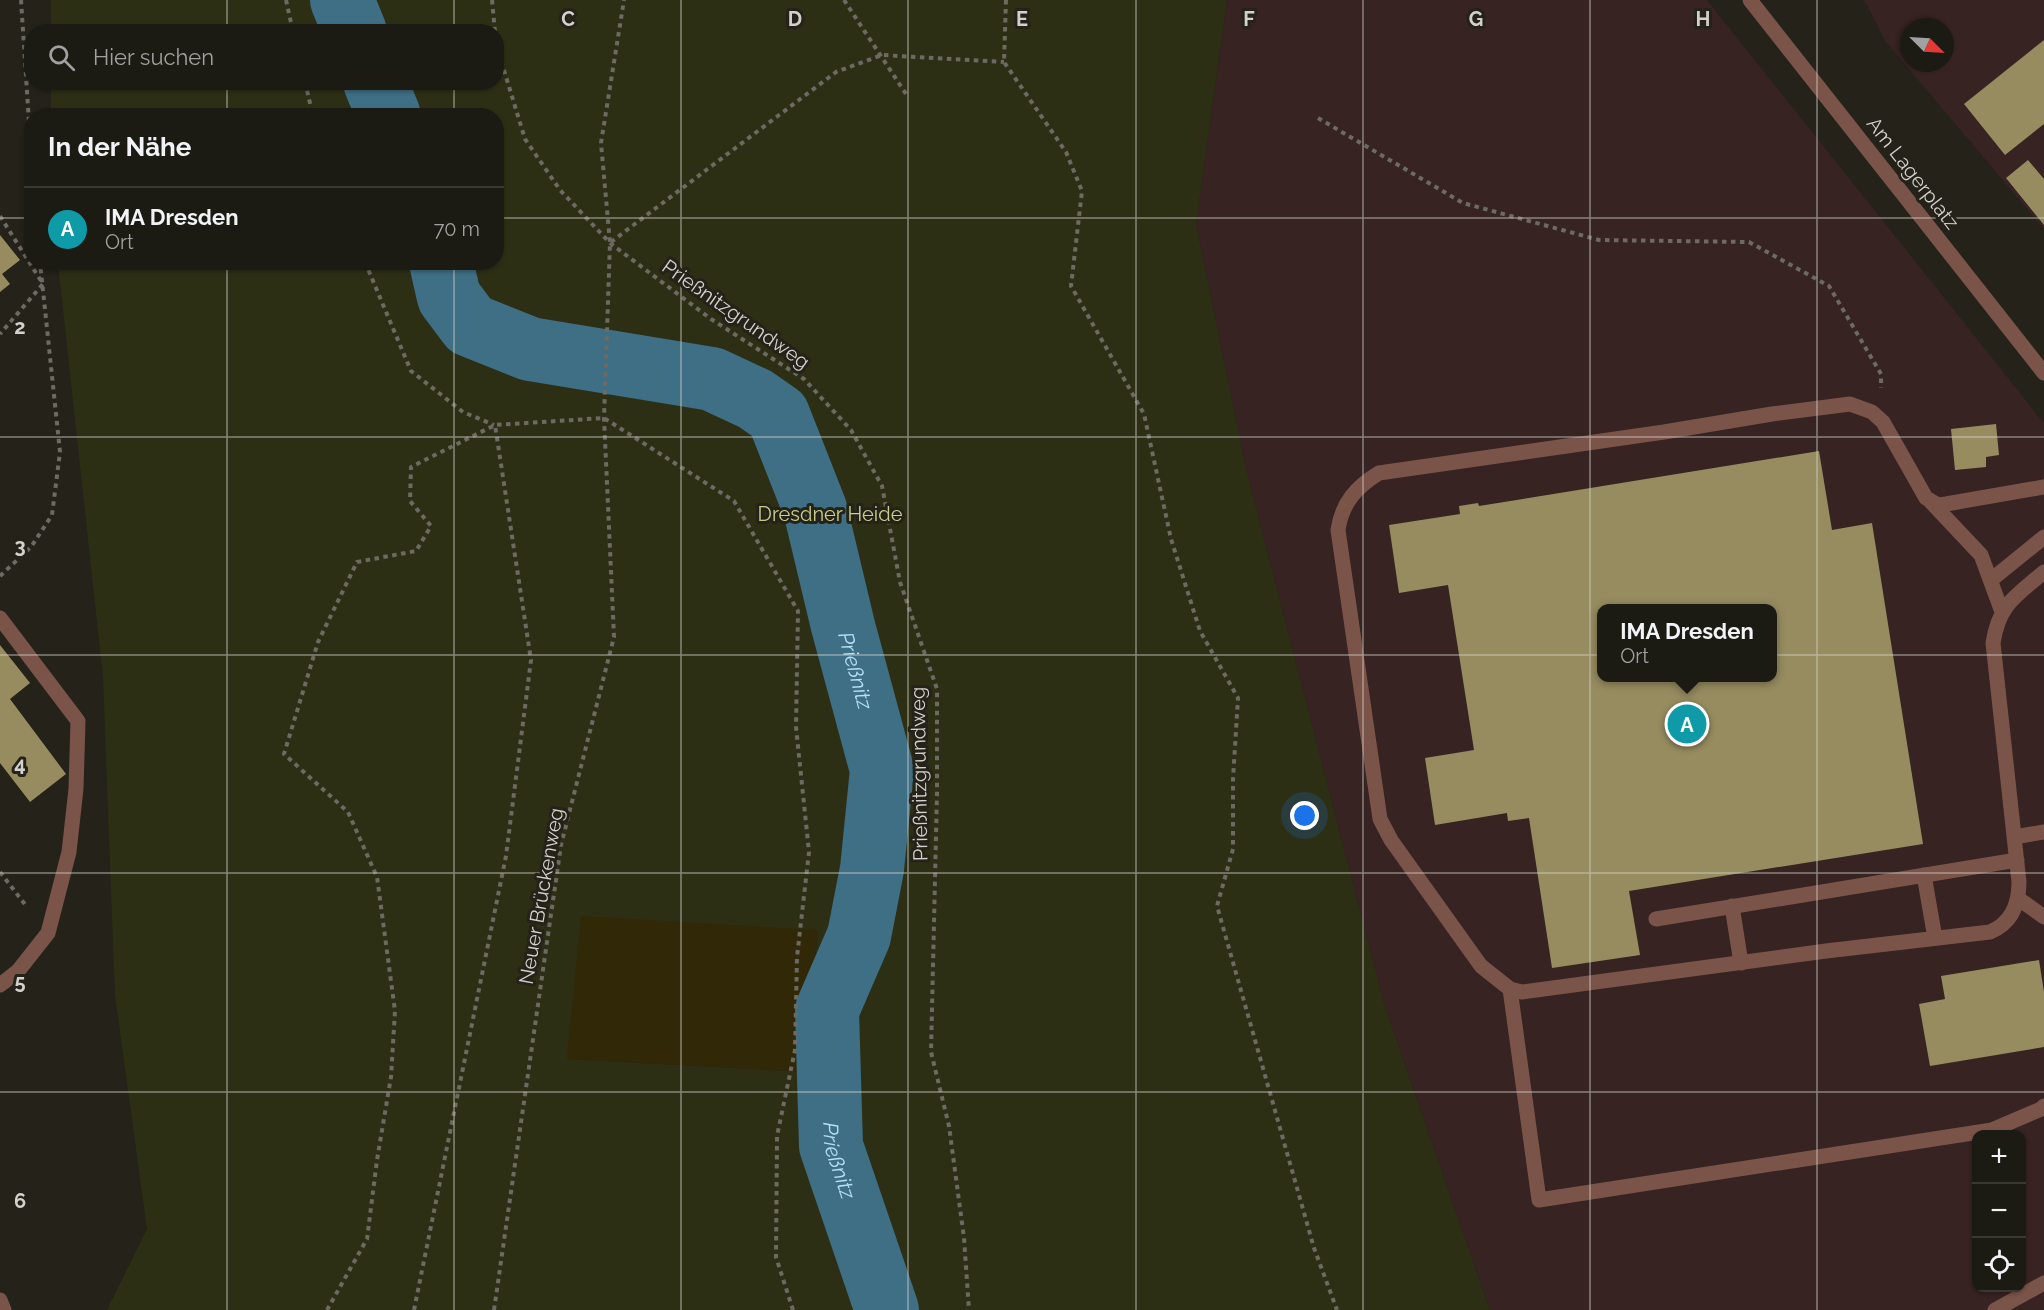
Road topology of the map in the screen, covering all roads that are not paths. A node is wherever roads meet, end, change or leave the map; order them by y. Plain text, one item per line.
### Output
1 (1750, 0) edge
2 (2044, 373) edge
3 (2044, 487) edge
4 (1931, 502) junction
5 (2044, 537) edge
6 (2044, 572) edge
7 (1991, 580) junction
8 (2002, 612) junction
9 (0, 618) edge
10 (2044, 832) edge
11 (2014, 837) junction
12 (2017, 860) junction
13 (1924, 875) junction
14 (2019, 898) junction
15 (1732, 906) junction
16 (2044, 917) edge
17 (1656, 919) dead end
18 (1935, 938) junction
19 (1741, 963) junction
20 (0, 985) edge
21 (1510, 989) junction
22 (2044, 1106) edge
23 (2044, 1283) edge
24 (0, 1300) edge
25 (4, 1310) edge
26 (1995, 1310) edge

1 - 2 street, Am Lagerplatz
3 - 4 street
4 - 7 street
4 - 21 street
5 - 7 street
6 - 8 street
7 - 8 street
8 - 11 street
9 - 20 street
10 - 11 street
11 - 12 street
12 - 13 street
12 - 14 street
13 - 15 street
13 - 18 street
14 - 16 street
14 - 18 street
15 - 17 street
15 - 19 street
18 - 19 street
19 - 21 street
21 - 22 street
23 - 26 street
24 - 25 street

